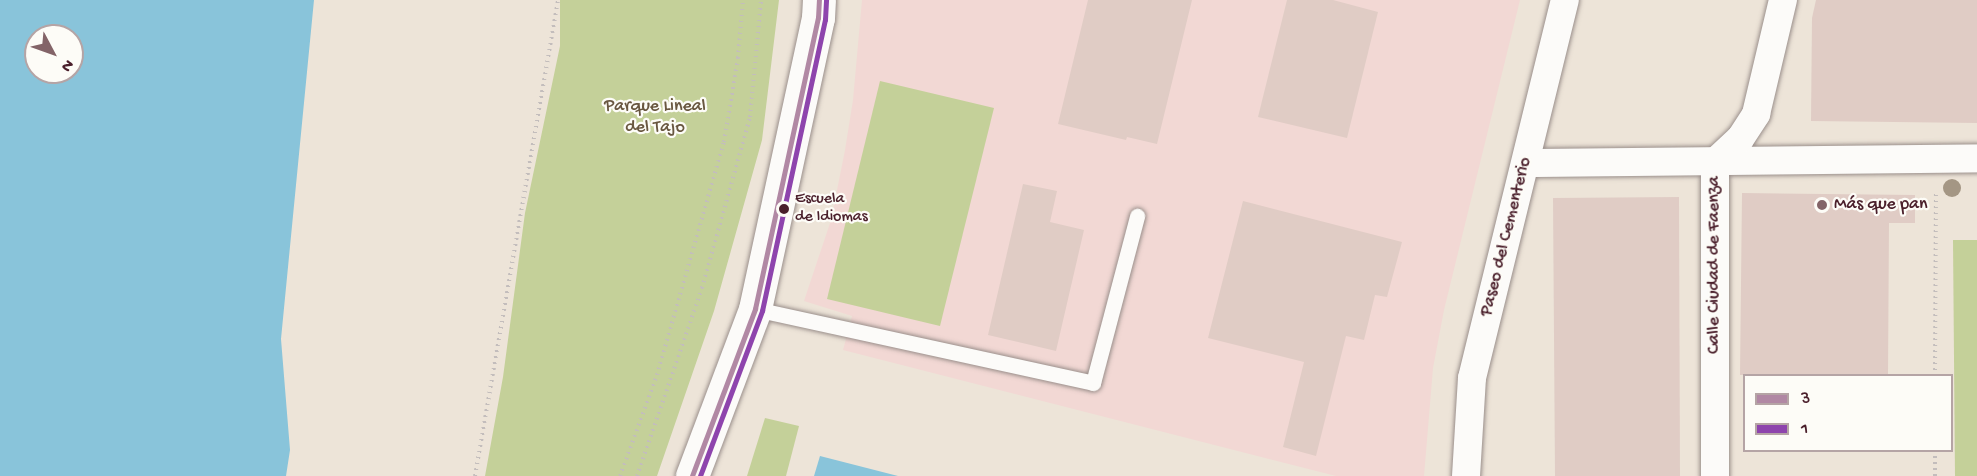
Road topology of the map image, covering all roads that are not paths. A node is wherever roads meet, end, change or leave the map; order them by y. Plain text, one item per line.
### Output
1 (819, 0) edge
2 (1565, 0) edge
3 (1783, 0) edge
4 (1977, 158) edge
5 (1715, 162) junction
6 (1526, 163) junction
7 (1137, 216) dead end
8 (755, 309) junction
9 (692, 476) edge
10 (1466, 476) edge
11 (1715, 476) edge

1 - 8 street
2 - 6 street, Paseo del Cementerio
3 - 5 street, Calle Ciudad de Faenza
4 - 5 street
5 - 6 street
5 - 11 street, Calle Ciudad de Faenza
6 - 10 street, Paseo del Cementerio
7 - 8 lane
8 - 9 street

